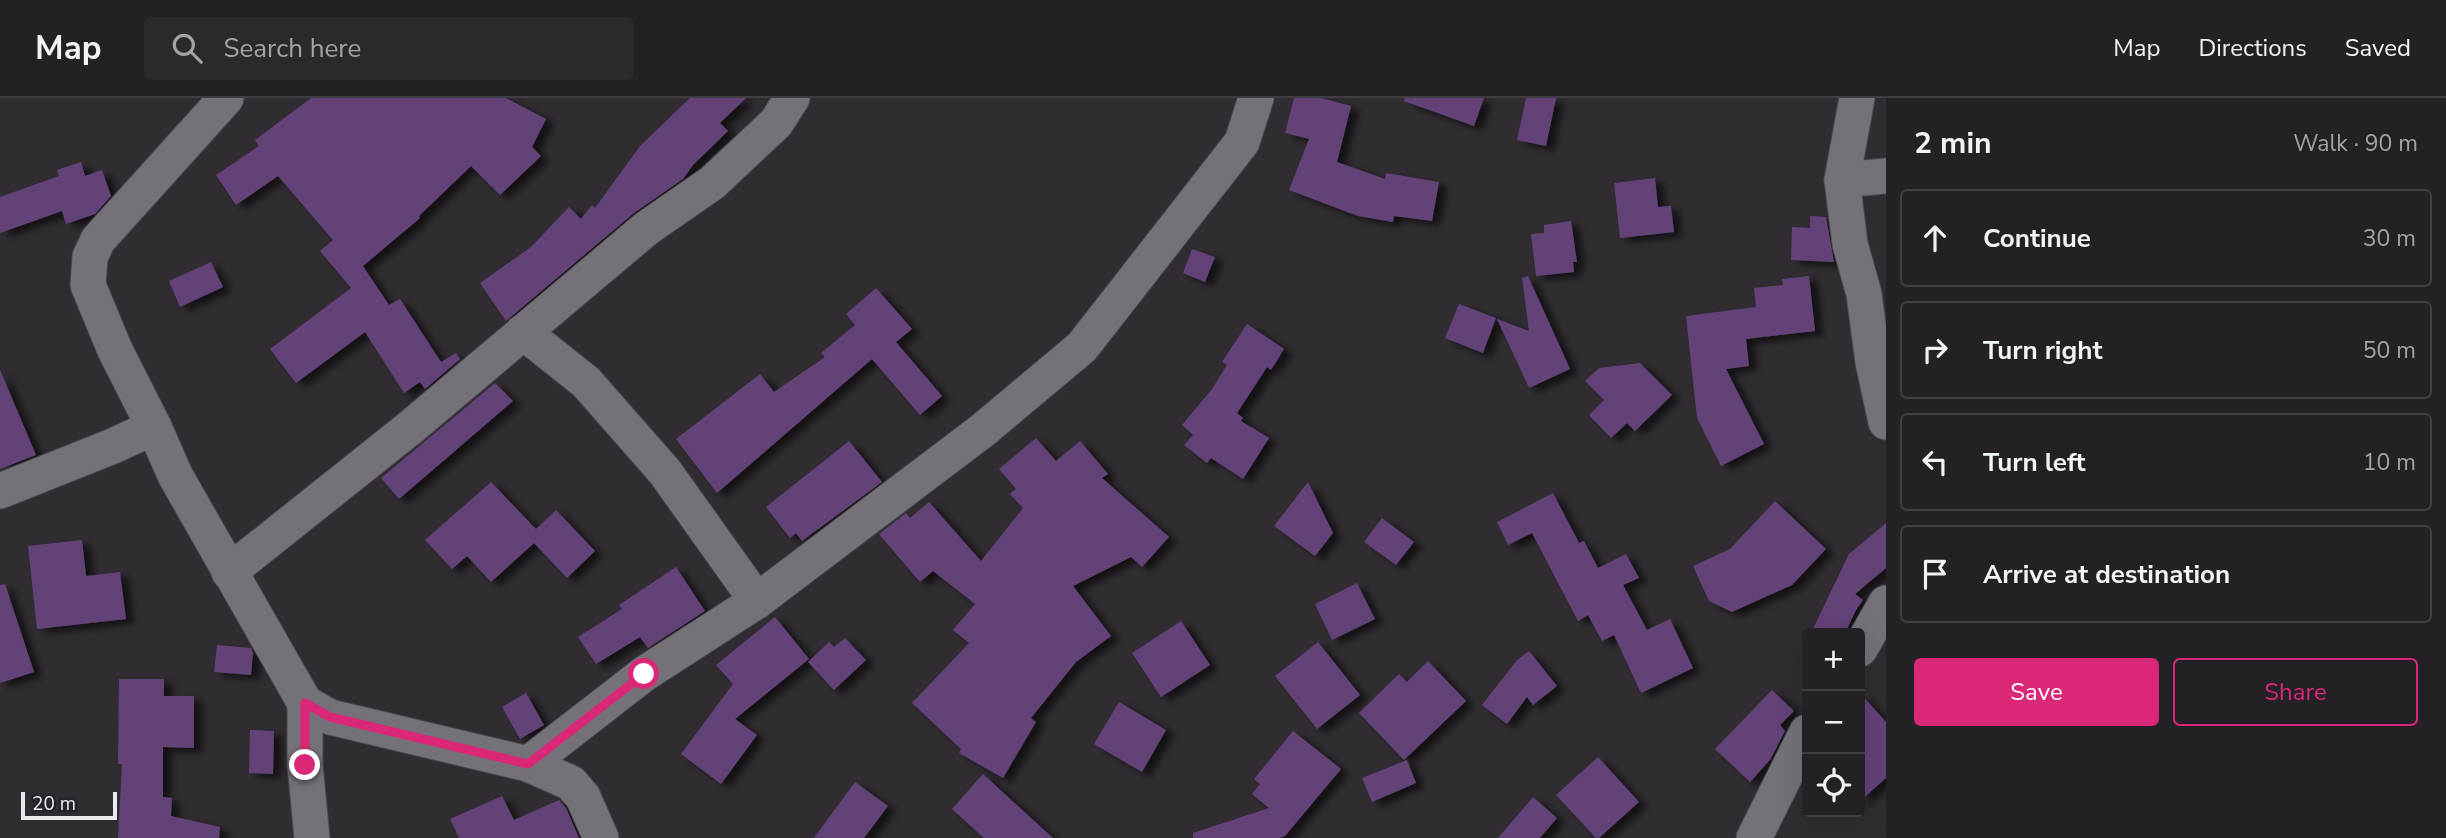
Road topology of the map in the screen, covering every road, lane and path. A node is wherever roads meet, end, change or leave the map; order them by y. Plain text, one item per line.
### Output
1 (226, 98) edge
2 (792, 98) edge
3 (1256, 98) edge
4 (1857, 98) edge
5 (1886, 176) edge
6 (1842, 180) junction
7 (523, 332) junction
8 (1886, 422) edge
9 (154, 427) junction
10 (0, 491) edge
11 (229, 572) junction
12 (757, 601) junction
13 (1886, 603) edge
14 (1865, 640) edge
15 (305, 703) junction
16 (1802, 742) edge
17 (528, 764) junction
18 (313, 838) edge
19 (601, 838) edge
20 (1754, 838) edge

1 - 9 street
2 - 7 street
3 - 12 street
4 - 6 street
5 - 6 street
6 - 8 street
7 - 11 street
7 - 12 street
9 - 10 street
9 - 11 street
11 - 15 street
12 - 17 street
13 - 14 street
15 - 17 street
15 - 18 street
16 - 20 street
17 - 19 street

